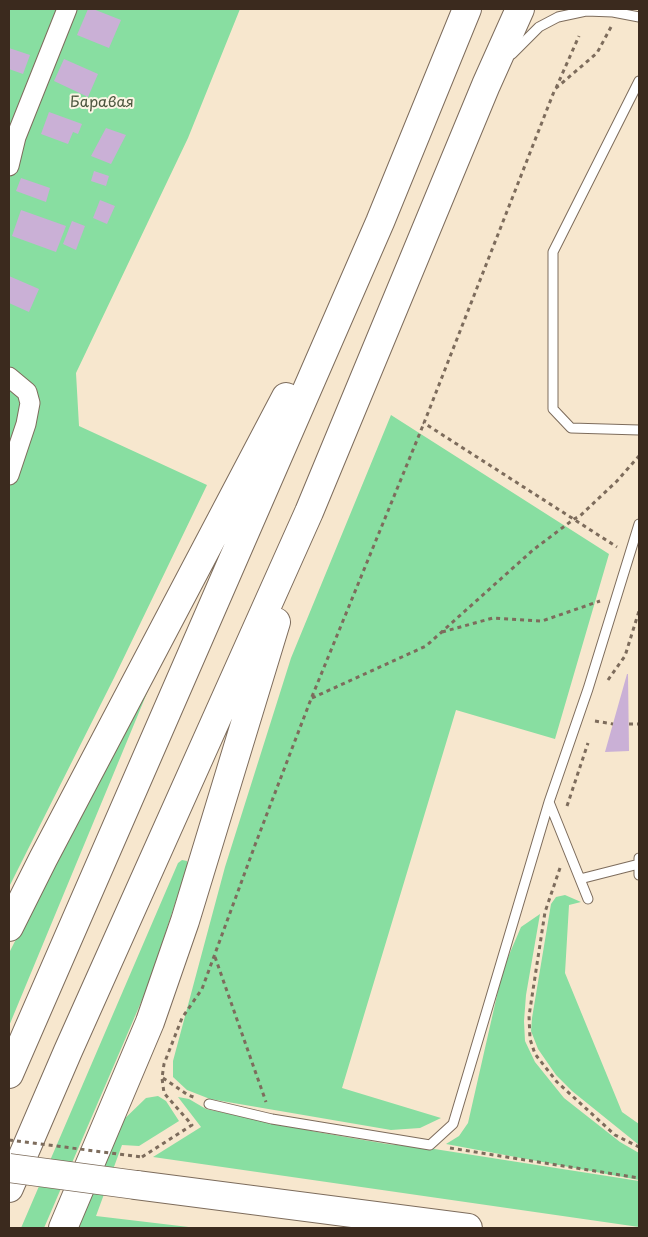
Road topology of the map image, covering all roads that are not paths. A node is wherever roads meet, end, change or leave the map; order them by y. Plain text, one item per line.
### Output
1 (67, 9) edge
2 (467, 9) edge
3 (520, 9) edge
4 (639, 17) edge
5 (638, 84) edge
6 (486, 85) junction
7 (12, 137) edge
8 (9, 166) edge
9 (380, 222) junction
10 (9, 377) edge
11 (639, 430) edge
12 (9, 475) edge
13 (309, 512) junction
14 (639, 524) edge
15 (549, 802) junction
16 (639, 858) edge
17 (639, 864) edge
18 (639, 875) edge
19 (580, 879) junction
20 (588, 899) dead end
21 (9, 928) edge
22 (9, 1074) edge
23 (209, 1104) dead end
24 (9, 1168) edge
25 (9, 1188) edge
26 (63, 1228) edge
27 (468, 1228) edge

1 - 7 street
2 - 9 main road
3 - 6 main road
4 - 6 lane
5 - 11 lane
6 - 13 main road
7 - 8 street
9 - 21 main road
9 - 22 main road
10 - 12 street
13 - 25 main road
13 - 26 main road
14 - 15 lane
15 - 19 lane
15 - 23 lane
16 - 17 lane
17 - 18 lane
17 - 19 lane
19 - 20 lane
24 - 27 main road, bridge

